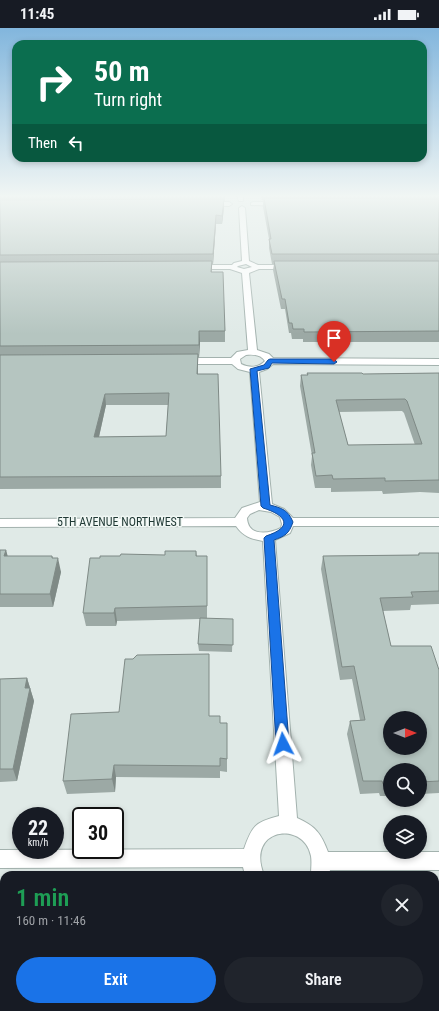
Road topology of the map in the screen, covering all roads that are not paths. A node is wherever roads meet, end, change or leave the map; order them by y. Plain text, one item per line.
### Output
1 (245, 242) edge
2 (246, 262) junction
3 (190, 267) edge
4 (233, 267) junction
5 (256, 267) junction
6 (296, 267) edge
7 (245, 272) junction
8 (253, 352) junction
9 (176, 361) edge
10 (235, 361) junction
11 (270, 361) junction
12 (439, 362) edge
13 (254, 369) junction
14 (266, 506) junction
15 (240, 522) junction
16 (288, 522) junction
17 (439, 522) edge
18 (0, 523) edge
19 (269, 538) junction
20 (288, 824) junction
21 (0, 859) edge
22 (439, 861) edge
23 (253, 867) edge
24 (320, 868) edge

1 - 2 street
2 - 4 street
2 - 5 street
3 - 4 street
4 - 7 street
5 - 6 street
5 - 7 street
7 - 8 street
8 - 10 street
8 - 11 street
9 - 10 street
10 - 13 street
11 - 12 street
11 - 13 street
13 - 14 street
14 - 15 street
14 - 16 street
15 - 18 street, 5TH AVENUE NORTHWEST
15 - 19 street
16 - 17 street
16 - 19 street
19 - 20 street
20 - 23 street
20 - 24 street
21 - 23 street
22 - 24 street

